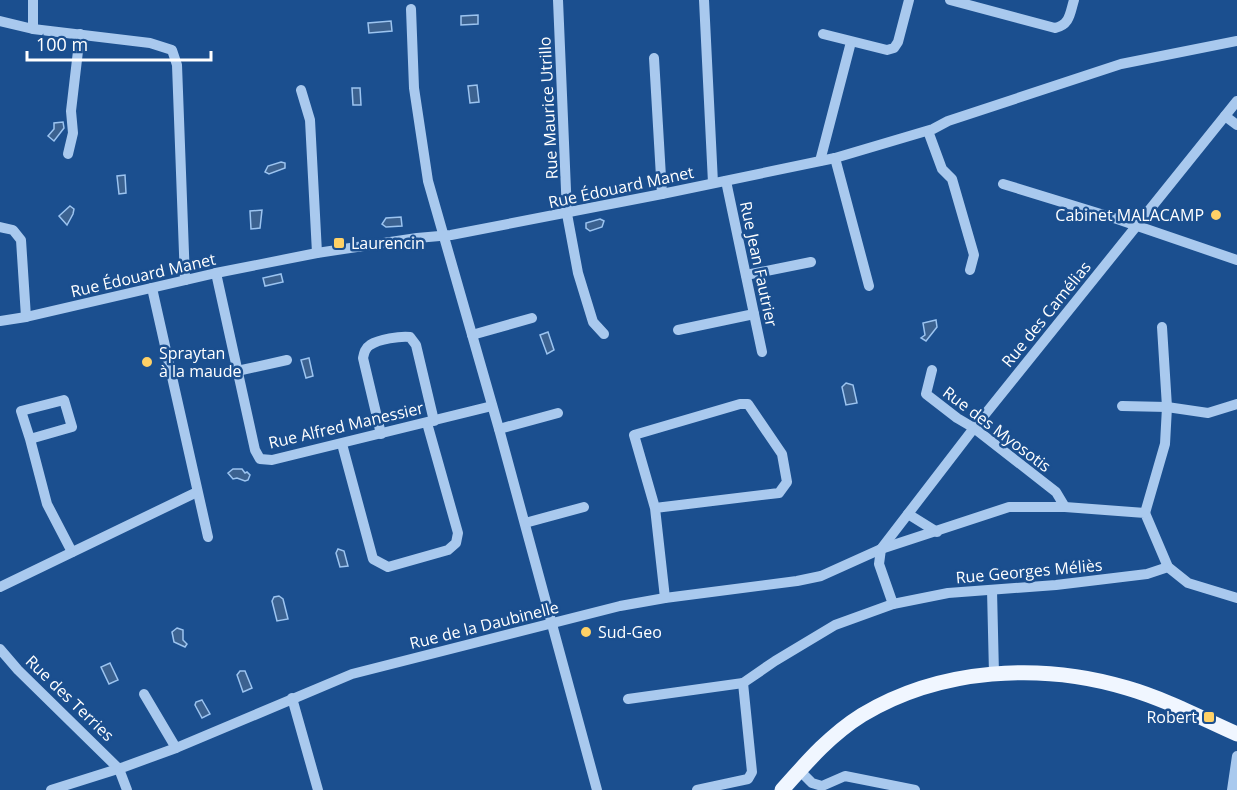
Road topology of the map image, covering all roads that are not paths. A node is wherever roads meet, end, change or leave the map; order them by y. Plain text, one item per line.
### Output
1 (33, 0) edge
2 (558, 0) edge
3 (704, 0) edge
4 (909, 0) edge
5 (950, 0) edge
6 (1074, 0) edge
7 (411, 9) dead end
8 (0, 21) edge
9 (33, 29) junction
10 (80, 34) junction
11 (823, 34) dead end
12 (1237, 41) edge
13 (851, 42) junction
14 (654, 58) dead end
15 (300, 90) dead end
16 (1237, 101) edge
17 (1225, 116) junction
18 (1237, 125) edge
19 (928, 131) junction
20 (68, 154) dead end
21 (835, 158) junction
22 (820, 161) junction
23 (726, 181) junction
24 (713, 183) junction
25 (1003, 184) dead end
26 (662, 194) junction
27 (567, 214) junction
28 (1136, 226) junction
29 (0, 227) edge
30 (444, 236) junction
31 (317, 253) junction
32 (1237, 260) edge
33 (811, 262) dead end
34 (970, 270) dead end
35 (216, 273) junction
36 (746, 274) junction
37 (185, 280) junction
38 (869, 286) dead end
39 (152, 288) junction
40 (754, 315) junction
41 (26, 317) junction
42 (532, 318) dead end
43 (0, 321) edge
44 (1162, 327) dead end
45 (678, 330) dead end
46 (604, 334) dead end
47 (472, 335) junction
48 (762, 352) dead end
49 (286, 360) dead end
50 (932, 370) dead end
51 (237, 371) junction
52 (1237, 404) edge
53 (492, 406) junction
54 (1122, 406) dead end
55 (1167, 407) junction
56 (558, 412) dead end
57 (431, 422) junction
58 (974, 428) junction
59 (499, 429) junction
60 (381, 434) junction
61 (30, 439) junction
62 (342, 444) junction
63 (197, 492) junction
64 (584, 507) dead end
65 (1065, 507) junction
66 (655, 508) junction
67 (1145, 513) junction
68 (908, 514) junction
69 (525, 523) junction
70 (937, 532) junction
71 (208, 537) dead end
72 (881, 549) junction
73 (72, 552) junction
74 (1168, 567) junction
75 (0, 587) edge
76 (992, 590) junction
77 (1236, 595) edge
78 (664, 598) junction
79 (893, 604) junction
80 (552, 623) junction
81 (0, 649) edge
82 (994, 674) junction
83 (743, 683) junction
84 (144, 694) dead end
85 (292, 698) junction
86 (628, 699) dead end
87 (1237, 734) edge
88 (176, 748) junction
89 (1237, 756) edge
90 (119, 769) junction
91 (799, 770) junction
92 (890, 788) edge
93 (51, 790) edge
94 (127, 790) edge
95 (318, 790) edge
96 (597, 790) edge
97 (697, 790) edge
98 (782, 790) edge
99 (915, 790) edge
100 (1232, 790) edge

1 - 9 street
2 - 27 street, Rue Maurice Utrillo
3 - 24 street
4 - 13 street
5 - 6 street
7 - 30 street
8 - 9 street
9 - 10 street
10 - 20 street
10 - 37 street
11 - 13 street
12 - 19 street, Rue Édouard Manet
13 - 22 street
14 - 26 street
15 - 31 street
16 - 17 street, Rue des Camélias
17 - 18 street
17 - 28 street, Rue des Camélias
19 - 21 street, Rue Édouard Manet
19 - 34 street
21 - 22 street, Rue Édouard Manet
21 - 38 street
22 - 23 street, Rue Édouard Manet
23 - 24 street, Rue Édouard Manet
23 - 36 street, Rue Jean Fautrier
24 - 26 street, Rue Édouard Manet
25 - 28 street
26 - 27 street, Rue Édouard Manet
27 - 30 street, Rue Édouard Manet
27 - 46 street, Rue Maurice Utrillo
28 - 32 street
28 - 58 street, Rue des Camélias
29 - 41 street
30 - 31 street, Rue Édouard Manet
30 - 47 street
31 - 35 street, Rue Édouard Manet
33 - 36 street
35 - 37 street, Rue Édouard Manet
35 - 51 street, Rue Alfred Manessier
36 - 40 street, Rue Jean Fautrier
37 - 39 street, Rue Édouard Manet
39 - 41 street, Rue Édouard Manet
39 - 63 street
40 - 45 street
40 - 48 street, Rue Jean Fautrier
41 - 43 street, Rue Édouard Manet
42 - 47 street
44 - 55 street
47 - 53 street
49 - 51 street
50 - 58 street, Rue des Myosotis
51 - 62 street, Rue Alfred Manessier
52 - 55 street
53 - 57 street, Rue Alfred Manessier
53 - 59 street
54 - 55 street
55 - 67 street
56 - 59 street
57 - 60 street, Rue Alfred Manessier
57 - 60 street
57 - 62 street
58 - 65 street, Rue des Myosotis
58 - 68 street, Rue des Camélias
59 - 69 street
60 - 62 street, Rue Alfred Manessier
61 - 61 street
61 - 73 street
63 - 71 street
63 - 73 street
64 - 69 street
65 - 67 street, Rue de la Daubinelle
65 - 70 street, Rue de la Daubinelle
66 - 66 street
66 - 78 street
67 - 74 street
68 - 70 street
68 - 72 street, Rue des Camélias
69 - 80 street
70 - 72 street, Rue de la Daubinelle
72 - 78 street, Rue de la Daubinelle
72 - 79 street
73 - 75 street
74 - 76 street, Rue Georges Méliès
74 - 77 street
76 - 79 street, Rue Georges Méliès
76 - 82 street
78 - 80 street, Rue de la Daubinelle
79 - 83 street, Rue Georges Méliès
80 - 85 street, Rue de la Daubinelle
80 - 96 street
81 - 90 street, Rue des Terries
82 - 87 main road
82 - 91 main road
83 - 86 street, Rue Georges Méliès
83 - 97 street
84 - 88 street
85 - 88 street, Rue de la Daubinelle
85 - 95 street
88 - 90 street, Rue de la Daubinelle
89 - 100 street
90 - 93 street, Rue de la Daubinelle
90 - 94 street
91 - 92 street
91 - 98 main road
92 - 99 street

